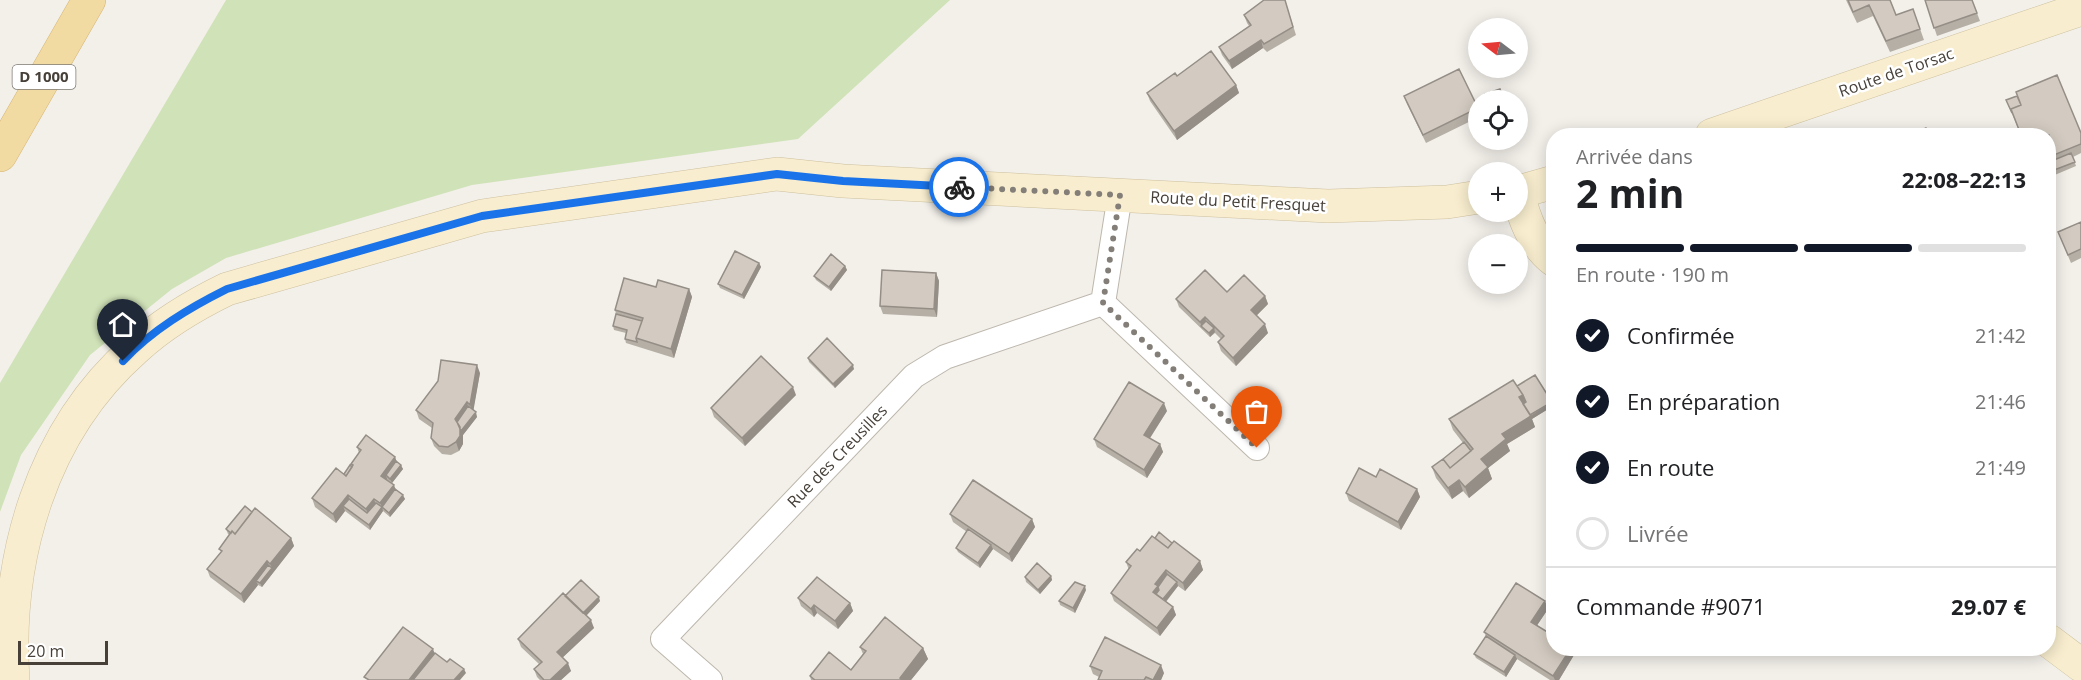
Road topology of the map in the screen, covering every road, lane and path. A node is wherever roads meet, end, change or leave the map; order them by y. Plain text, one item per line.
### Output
1 (89, 0) edge
2 (2081, 9) edge
3 (1732, 128) edge
4 (0, 155) edge
5 (1546, 184) edge
6 (1528, 189) edge
7 (1120, 195) junction
8 (1468, 199) edge
9 (1527, 222) edge
10 (1546, 254) edge
11 (1103, 303) junction
12 (1257, 448) dead end
13 (2056, 646) edge
14 (2081, 665) edge
15 (13, 680) edge
16 (710, 680) edge

1 - 4 main road, D 1000
2 - 3 street, Route de Torsac
5 - 6 street
7 - 8 street, Route du Petit Fresquet
7 - 11 street
7 - 15 street, Route du Petit Fresquet
9 - 10 street
11 - 12 street
11 - 16 street, Rue des Creusilles
13 - 14 street

